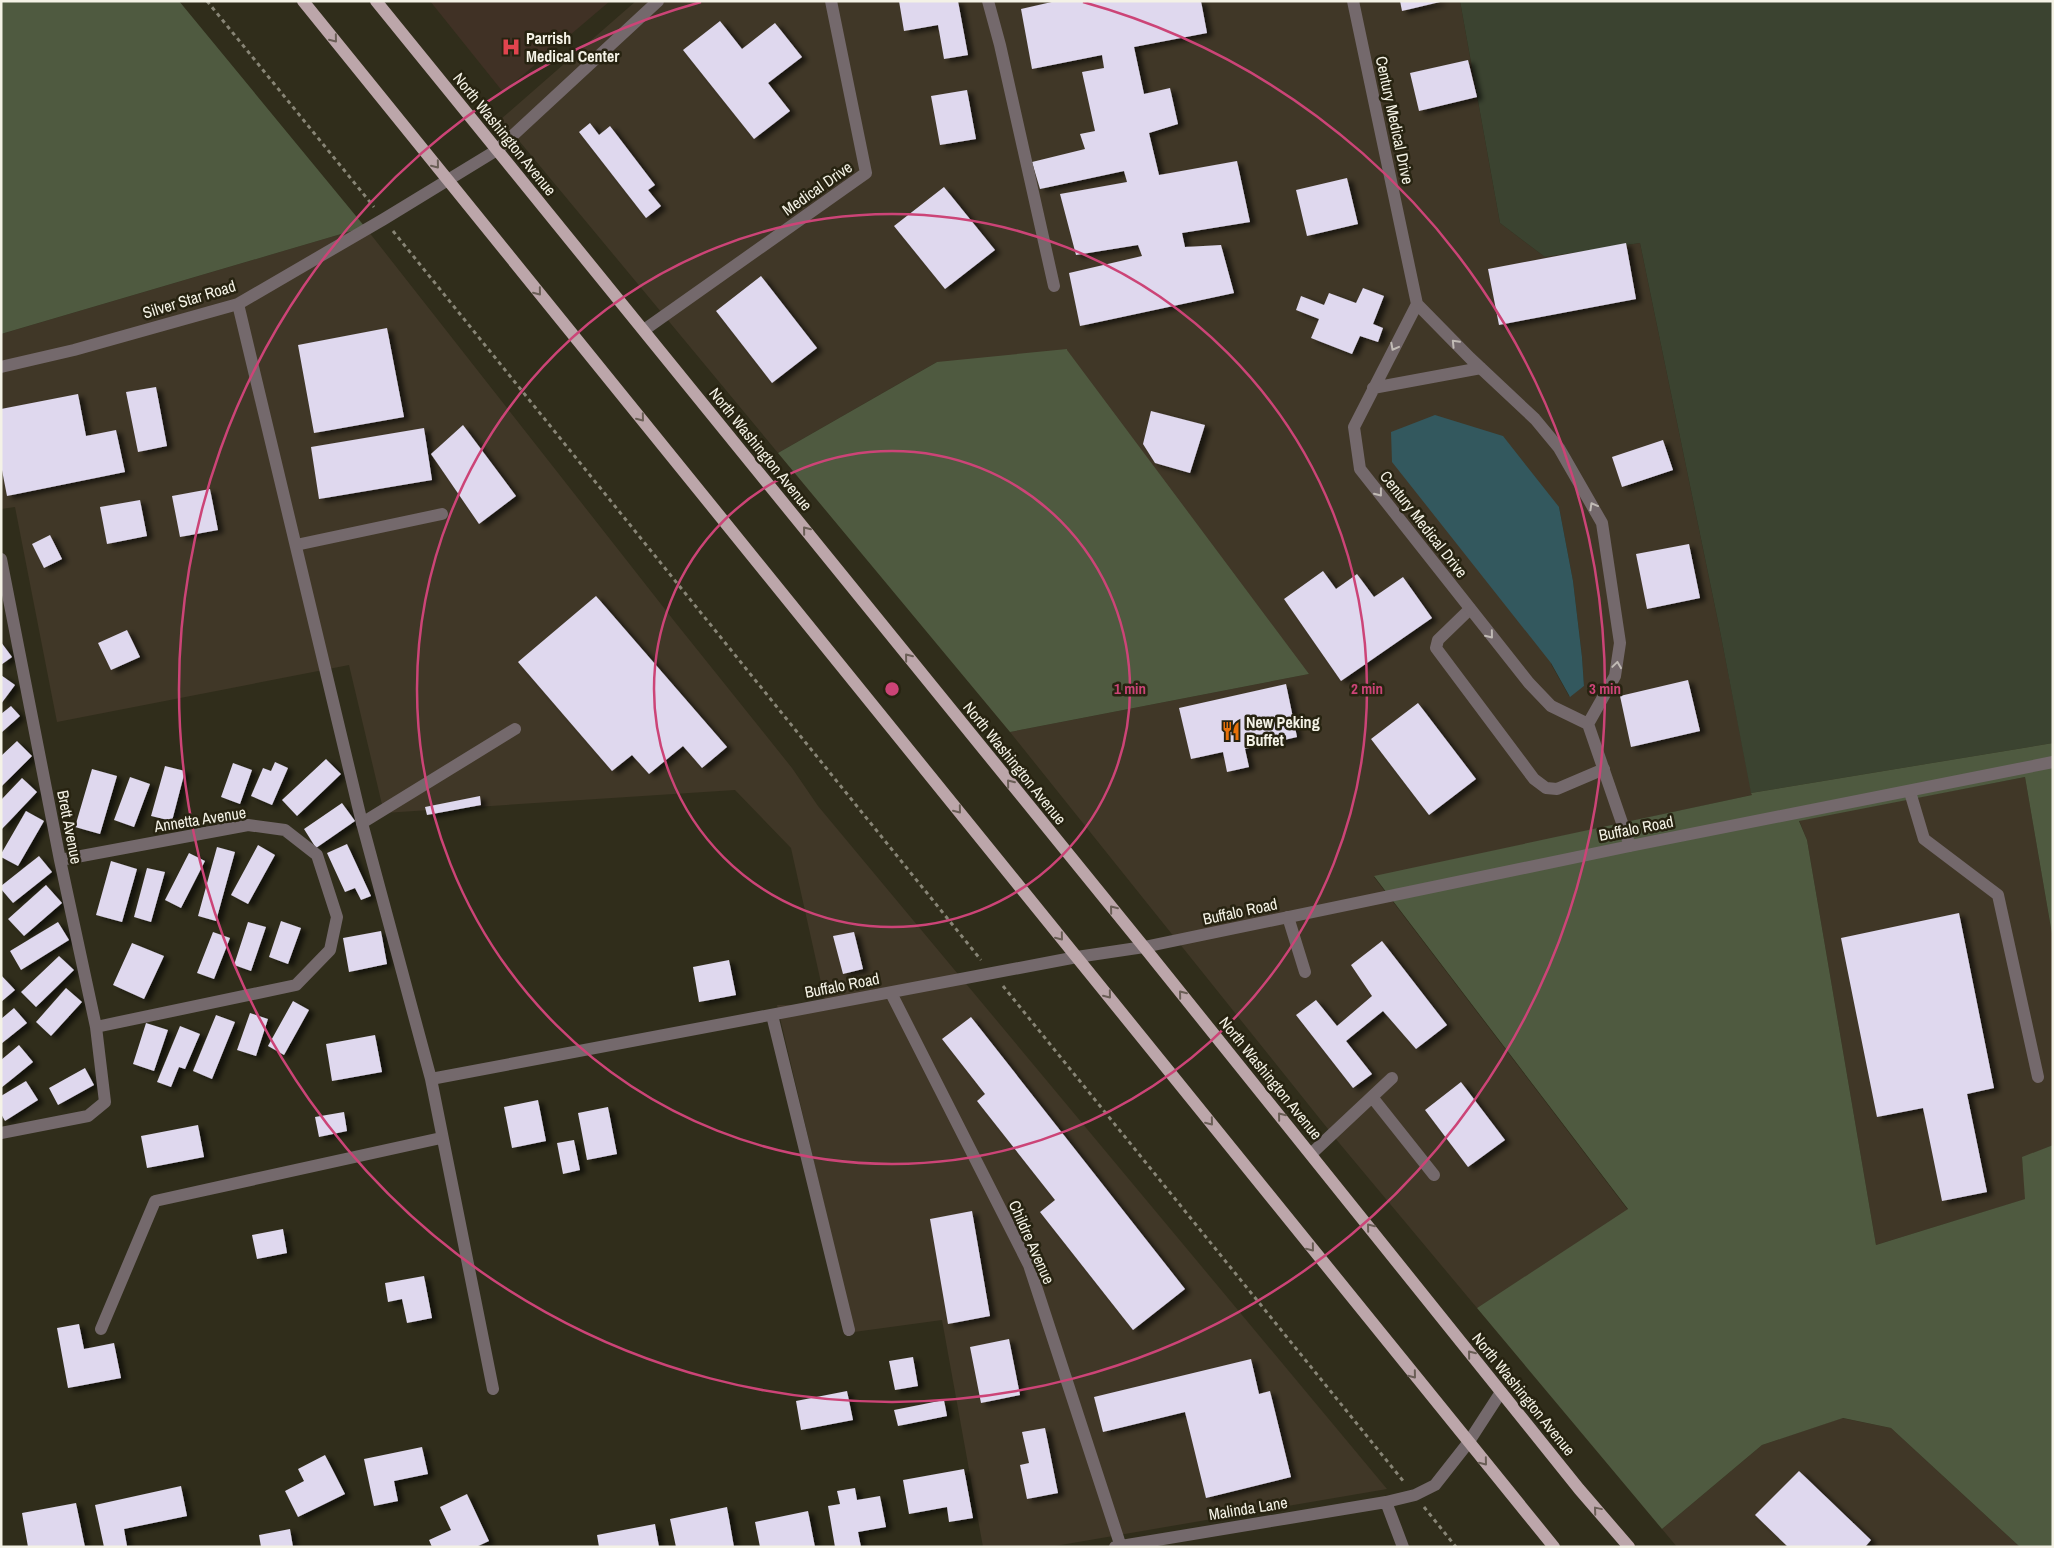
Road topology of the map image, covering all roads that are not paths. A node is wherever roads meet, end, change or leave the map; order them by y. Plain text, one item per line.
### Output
1 (303, 1) edge
2 (376, 1) edge
3 (658, 1) edge
4 (830, 1) edge
5 (988, 1) edge
6 (1353, 1) edge
7 (497, 150) junction
8 (448, 180) junction
9 (1054, 286) dead end
10 (238, 304) junction
11 (1417, 304) junction
12 (644, 330) junction
13 (1, 367) edge
14 (1481, 368) junction
15 (1373, 388) junction
16 (442, 514) dead end
17 (296, 546) junction
18 (1, 558) edge
19 (1470, 609) junction
20 (1588, 724) junction
21 (515, 729) dead end
22 (2053, 762) edge
23 (1604, 769) junction
24 (1910, 792) junction
25 (362, 823) junction
26 (1630, 846) junction
27 (60, 860) junction
28 (1288, 917) junction
29 (1144, 947) junction
30 (1077, 957) junction
31 (1305, 972) dead end
32 (892, 993) junction
33 (772, 1015) junction
34 (96, 1027) junction
35 (2038, 1077) dead end
36 (1392, 1078) dead end
37 (431, 1079) junction
38 (1372, 1097) junction
39 (1, 1133) edge
40 (441, 1138) junction
41 (1311, 1154) junction
42 (1434, 1175) dead end
43 (101, 1328) dead end
44 (849, 1330) dead end
45 (493, 1389) dead end
46 (1501, 1392) junction
47 (1468, 1443) junction
48 (1386, 1502) junction
49 (1119, 1546) edge
50 (1403, 1547) edge
51 (1554, 1547) edge
52 (1629, 1547) edge

1 -> 8 main road
2 - 7 main road, North Washington Avenue
3 - 7 street, Silver Star Road
4 - 12 street, Medical Drive
5 - 9 street
6 - 11 street, Century Medical Drive
7 - 8 street, Silver Star Road
7 - 12 main road, North Washington Avenue
8 - 10 street, Silver Star Road
8 -> 30 main road
10 - 13 street, Silver Star Road
10 - 17 street
14 -> 11 street
11 -> 15 street, Century Medical Drive
29 -> 12 main road, North Washington Avenue
14 - 15 street
20 -> 14 street
15 -> 19 street, Century Medical Drive
16 - 17 street
17 - 25 street
18 - 27 street, Brett Avenue
19 -> 20 street, Century Medical Drive
19 - 23 street
20 - 23 street
21 - 25 street
22 - 24 street, Buffalo Road
23 - 26 street
24 - 26 street, Buffalo Road
24 - 35 street
25 - 37 street
26 - 28 street, Buffalo Road
27 - 34 street, Brett Avenue
27 - 34 street, Annetta Avenue
28 - 29 street, Buffalo Road
28 - 31 street
29 - 30 street, Buffalo Road
41 -> 29 main road, North Washington Avenue
30 - 32 street, Buffalo Road
30 -> 47 main road
32 - 33 street, Buffalo Road
32 - 49 street, Childre Avenue
33 - 37 street, Buffalo Road
33 - 44 street
34 - 39 street, Brett Avenue
36 - 38 street
37 - 40 street
38 - 41 street
38 - 42 street
40 - 43 street
40 - 45 street
46 -> 41 main road, North Washington Avenue
46 - 47 street, Malinda Lane
52 -> 46 main road, North Washington Avenue
47 - 48 street, Malinda Lane
47 -> 51 main road
48 - 49 street, Malinda Lane
48 - 50 street

